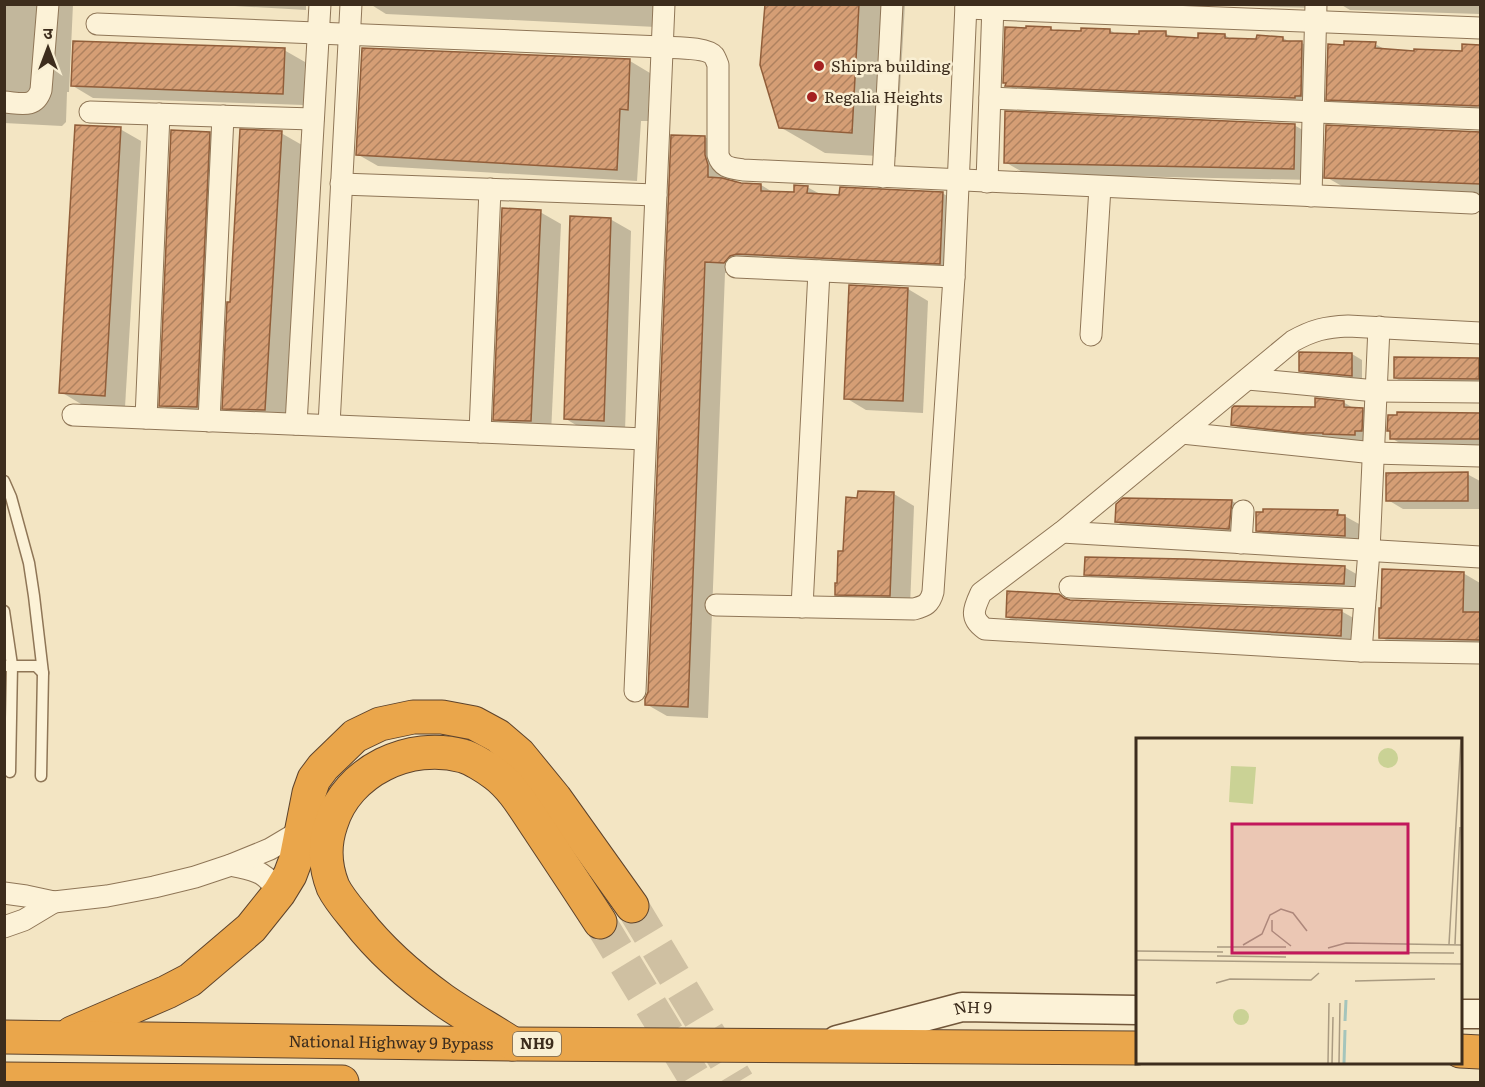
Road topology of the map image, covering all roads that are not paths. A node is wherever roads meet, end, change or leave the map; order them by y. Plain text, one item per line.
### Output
1 (48, 4) edge
2 (320, 4) edge
3 (351, 4) edge
4 (664, 4) edge
5 (892, 4) edge
6 (966, 6) edge
7 (993, 7) edge
8 (1316, 13) edge
9 (97, 24) dead end
10 (1480, 28) edge
11 (318, 33) junction
12 (349, 34) junction
13 (662, 47) junction
14 (990, 98) junction
15 (4, 102) edge
16 (90, 112) dead end
17 (1313, 112) junction
18 (159, 114) junction
19 (223, 116) junction
20 (313, 119) junction
21 (1480, 119) edge
22 (883, 177) junction
23 (958, 181) junction
24 (987, 182) junction
25 (341, 184) junction
26 (1100, 187) junction
27 (490, 189) junction
28 (656, 195) junction
29 (1311, 196) junction
30 (1472, 203) dead end
31 (736, 267) dead end
32 (819, 271) junction
33 (954, 277) junction
34 (1379, 327) junction
35 (1480, 333) edge
36 (1091, 335) dead end
37 (1248, 379) junction
38 (1376, 391) junction
39 (1480, 392) edge
40 (73, 415) dead end
41 (146, 418) junction
42 (209, 421) junction
43 (297, 424) junction
44 (329, 426) junction
45 (480, 432) junction
46 (1182, 433) junction
47 (645, 439) junction
48 (1374, 453) junction
49 (1480, 456) edge
50 (4, 481) edge
51 (1243, 512) dead end
52 (1062, 532) junction
53 (1240, 543) junction
54 (1370, 551) junction
55 (1480, 557) edge
56 (1070, 587) dead end
57 (1365, 598) junction
58 (716, 605) dead end
59 (802, 608) junction
60 (4, 611) edge
61 (1361, 651) junction
62 (1480, 653) edge
63 (8, 665) edge
64 (43, 673) junction
65 (635, 691) dead end
66 (10, 772) dead end
67 (41, 776) dead end
68 (302, 830) junction
69 (231, 865) junction
70 (4, 893) edge
71 (279, 893) junction
72 (54, 902) junction
73 (632, 906) tunnel mouth
74 (600, 922) tunnel mouth
75 (4, 927) edge
76 (1136, 1010) edge
77 (1461, 1014) edge
78 (1480, 1014) edge
79 (4, 1037) edge
80 (62, 1038) junction
81 (513, 1044) junction
82 (812, 1047) junction
83 (1136, 1048) edge
84 (1461, 1051) edge
85 (1480, 1052) edge
86 (4, 1079) edge
87 (342, 1083) edge

1 - 15 street
2 - 11 street
3 - 12 street
4 - 13 street
5 - 22 street
6 - 7 street
6 - 23 street
7 - 8 street
7 - 14 street
8 - 10 street
8 - 17 street
9 - 11 street
11 - 12 street
11 - 20 street
12 - 13 street
12 - 25 street
13 - 22 street
13 - 28 street
14 - 17 street
14 - 24 street
16 - 18 street
17 - 21 street
17 - 29 street
18 - 19 street
18 - 41 street
19 - 20 street
19 - 42 street
20 - 43 street
22 - 23 street
23 - 24 street
23 - 33 street
24 - 26 street
25 - 27 street
25 - 44 street
26 - 29 street
26 - 36 street
27 - 28 street
27 - 45 street
28 - 47 street
29 - 30 street
31 - 32 street
32 - 33 street
32 - 59 street
33 - 59 street
34 - 35 street
34 - 37 street
34 - 38 street
37 - 38 street
37 - 46 street
38 - 39 street
38 - 48 street
40 - 41 street
41 - 42 street
42 - 43 street
43 - 44 street
44 - 45 street
45 - 47 street
46 - 48 street
46 - 52 street
47 - 65 street
48 - 49 street
48 - 54 street
50 - 64 lane
51 - 53 street
52 - 53 street
52 - 61 street
53 - 54 street
54 - 55 street
54 - 57 street
56 - 57 street
57 - 61 street
58 - 59 street
60 - 63 lane
61 - 62 street
63 - 64 lane
63 - 66 lane
64 - 67 lane
68 - 69 street
68 - 71 highway
68 - 73 highway
69 - 71 street
69 - 72 street
70 - 72 street
71 - 80 highway
72 - 75 street
74 - 81 highway
76 - 82 main road, NH 9
77 - 78 main road
79 - 80 highway, National Highway 9 Bypass / NH9
80 - 81 highway, National Highway 9 Bypass / NH9
81 - 82 highway, National Highway 9 Bypass / NH9
82 - 83 highway, NH9
84 - 85 highway
86 - 87 highway

